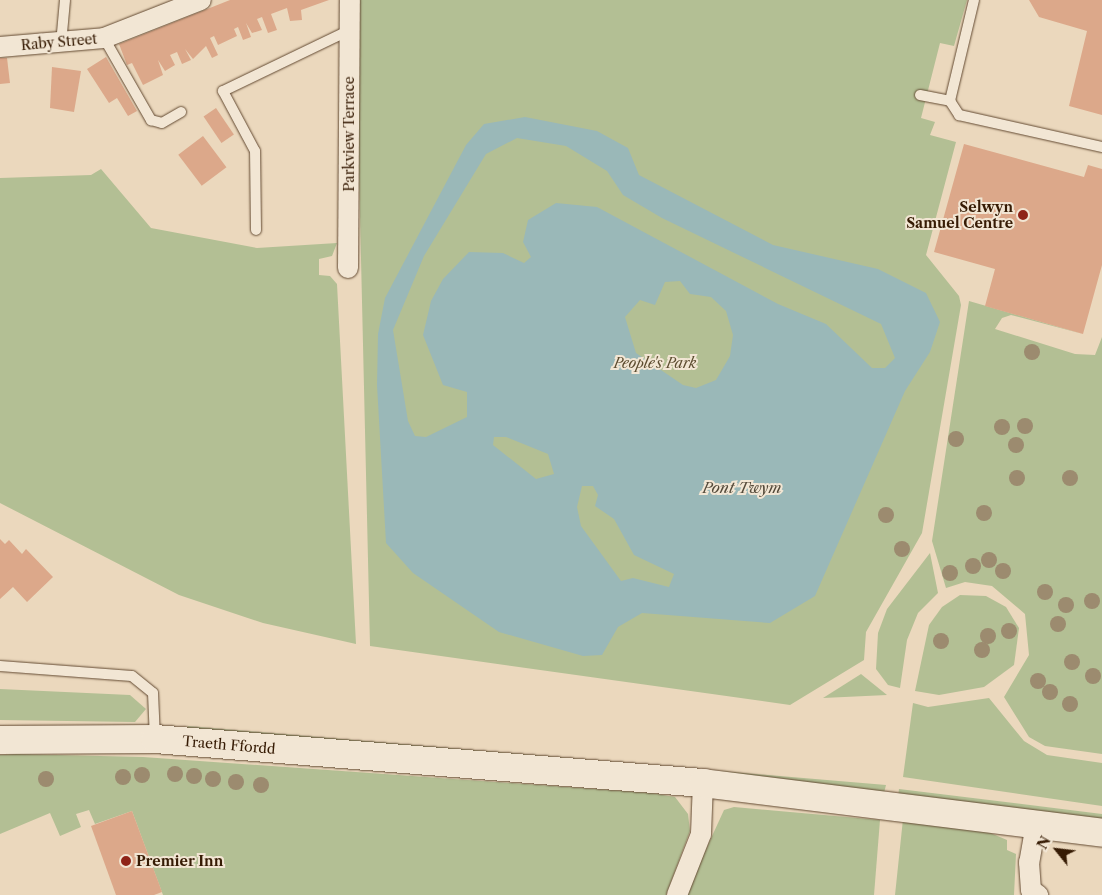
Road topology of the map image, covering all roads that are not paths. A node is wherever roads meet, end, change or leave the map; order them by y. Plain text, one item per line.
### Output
1 (65, 0) edge
2 (201, 0) edge
3 (350, 0) edge
4 (974, 0) edge
5 (350, 30) junction
6 (104, 38) junction
7 (61, 44) junction
8 (0, 47) edge
9 (920, 94) dead end
10 (950, 101) junction
11 (181, 112) dead end
12 (1102, 147) edge
13 (256, 230) dead end
14 (348, 268) dead end
15 (4, 668) edge
16 (155, 739) junction
17 (0, 740) edge
18 (703, 783) junction
19 (1036, 824) junction
20 (1102, 833) edge
21 (677, 895) edge
22 (1038, 895) edge

1 - 7 lane
2 - 6 street, Raby Street
3 - 5 street, Parkview Terrace
4 - 10 lane
5 - 13 lane
5 - 14 street, Parkview Terrace
6 - 7 street, Raby Street
6 - 11 lane
7 - 8 street, Raby Street
9 - 10 lane
10 - 12 lane
15 - 16 lane
16 - 17 main road, Traeth Ffordd
16 - 18 main road, Traeth Ffordd
18 - 19 main road, Traeth Ffordd
18 - 21 street
19 - 20 main road, Traeth Ffordd
19 - 22 street

